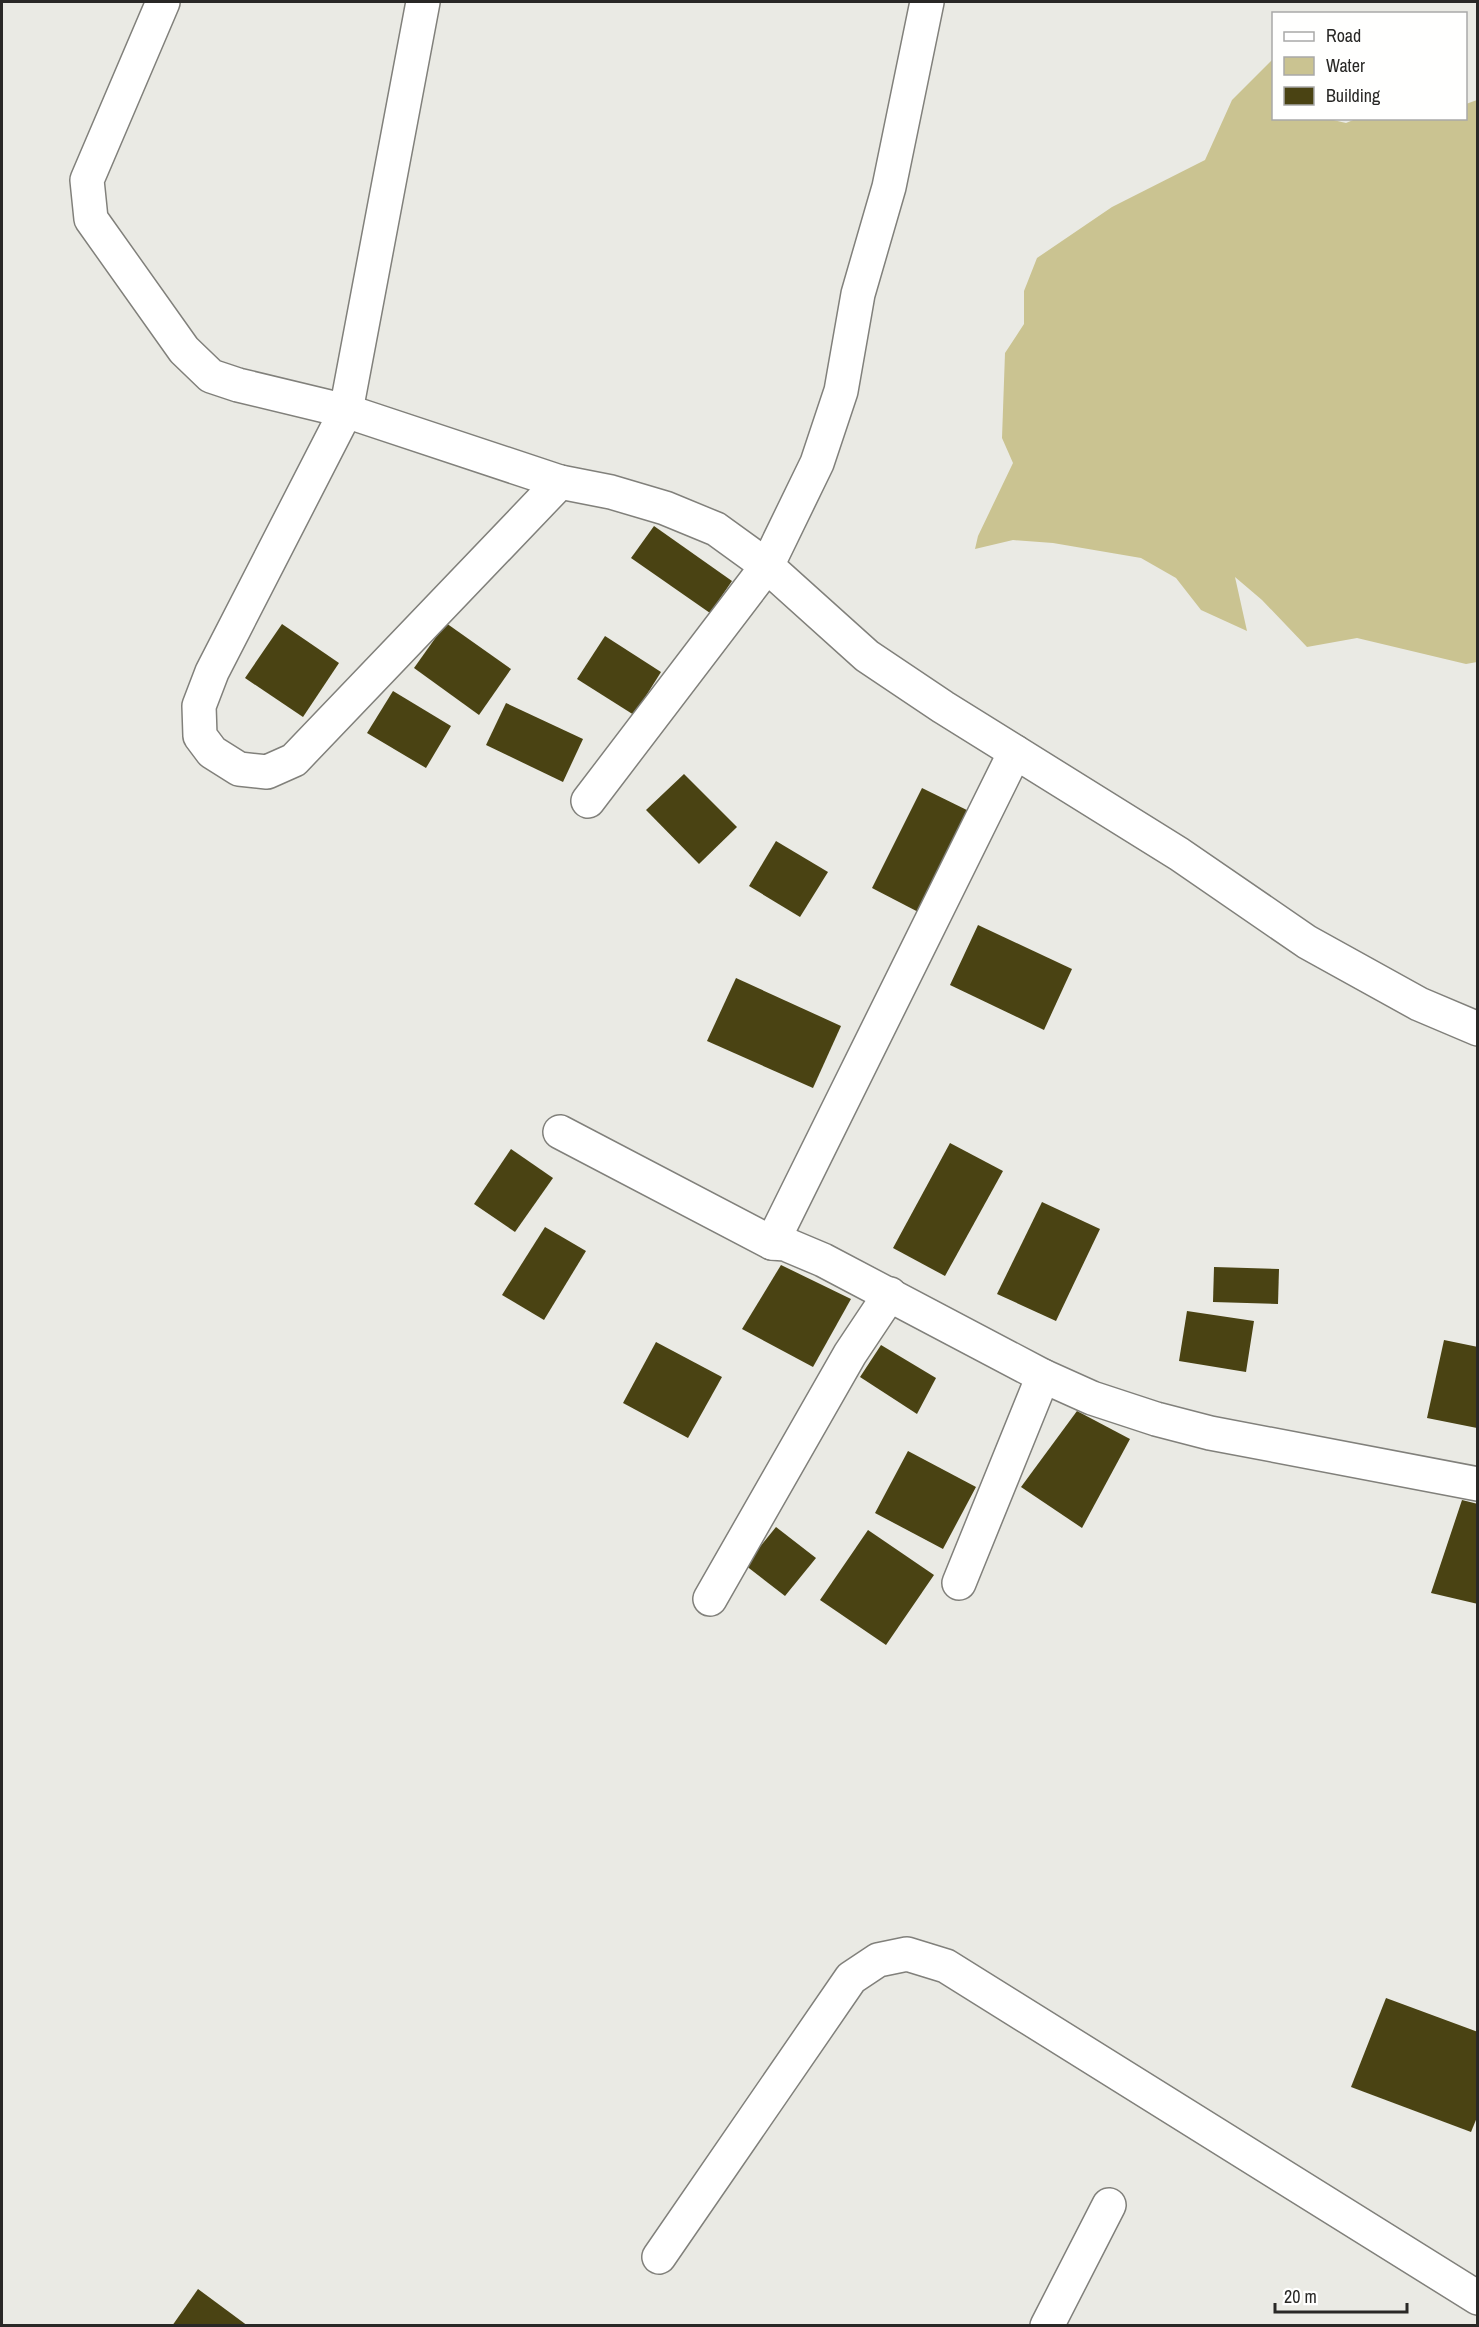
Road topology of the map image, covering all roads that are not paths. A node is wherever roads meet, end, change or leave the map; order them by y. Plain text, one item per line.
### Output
1 (163, 2) edge
2 (423, 2) edge
3 (927, 2) edge
4 (346, 411) junction
5 (560, 482) junction
6 (767, 566) junction
7 (1015, 752) junction
8 (588, 801) dead end
9 (1478, 1029) edge
10 (560, 1132) dead end
11 (772, 1243) junction
12 (890, 1294) junction
13 (1043, 1376) junction
14 (1478, 1484) edge
15 (959, 1583) dead end
16 (710, 1599) dead end
17 (1109, 2205) dead end
18 (659, 2257) dead end
19 (1478, 2298) edge
20 (1047, 2325) edge

1 - 4 street
2 - 4 street
3 - 6 street
4 - 5 street
4 - 5 street
5 - 6 street
6 - 7 street
6 - 8 street
7 - 9 street
7 - 11 street
10 - 11 street
11 - 12 street
12 - 13 street
12 - 16 street
13 - 14 street
13 - 15 street
17 - 20 street
18 - 19 street

